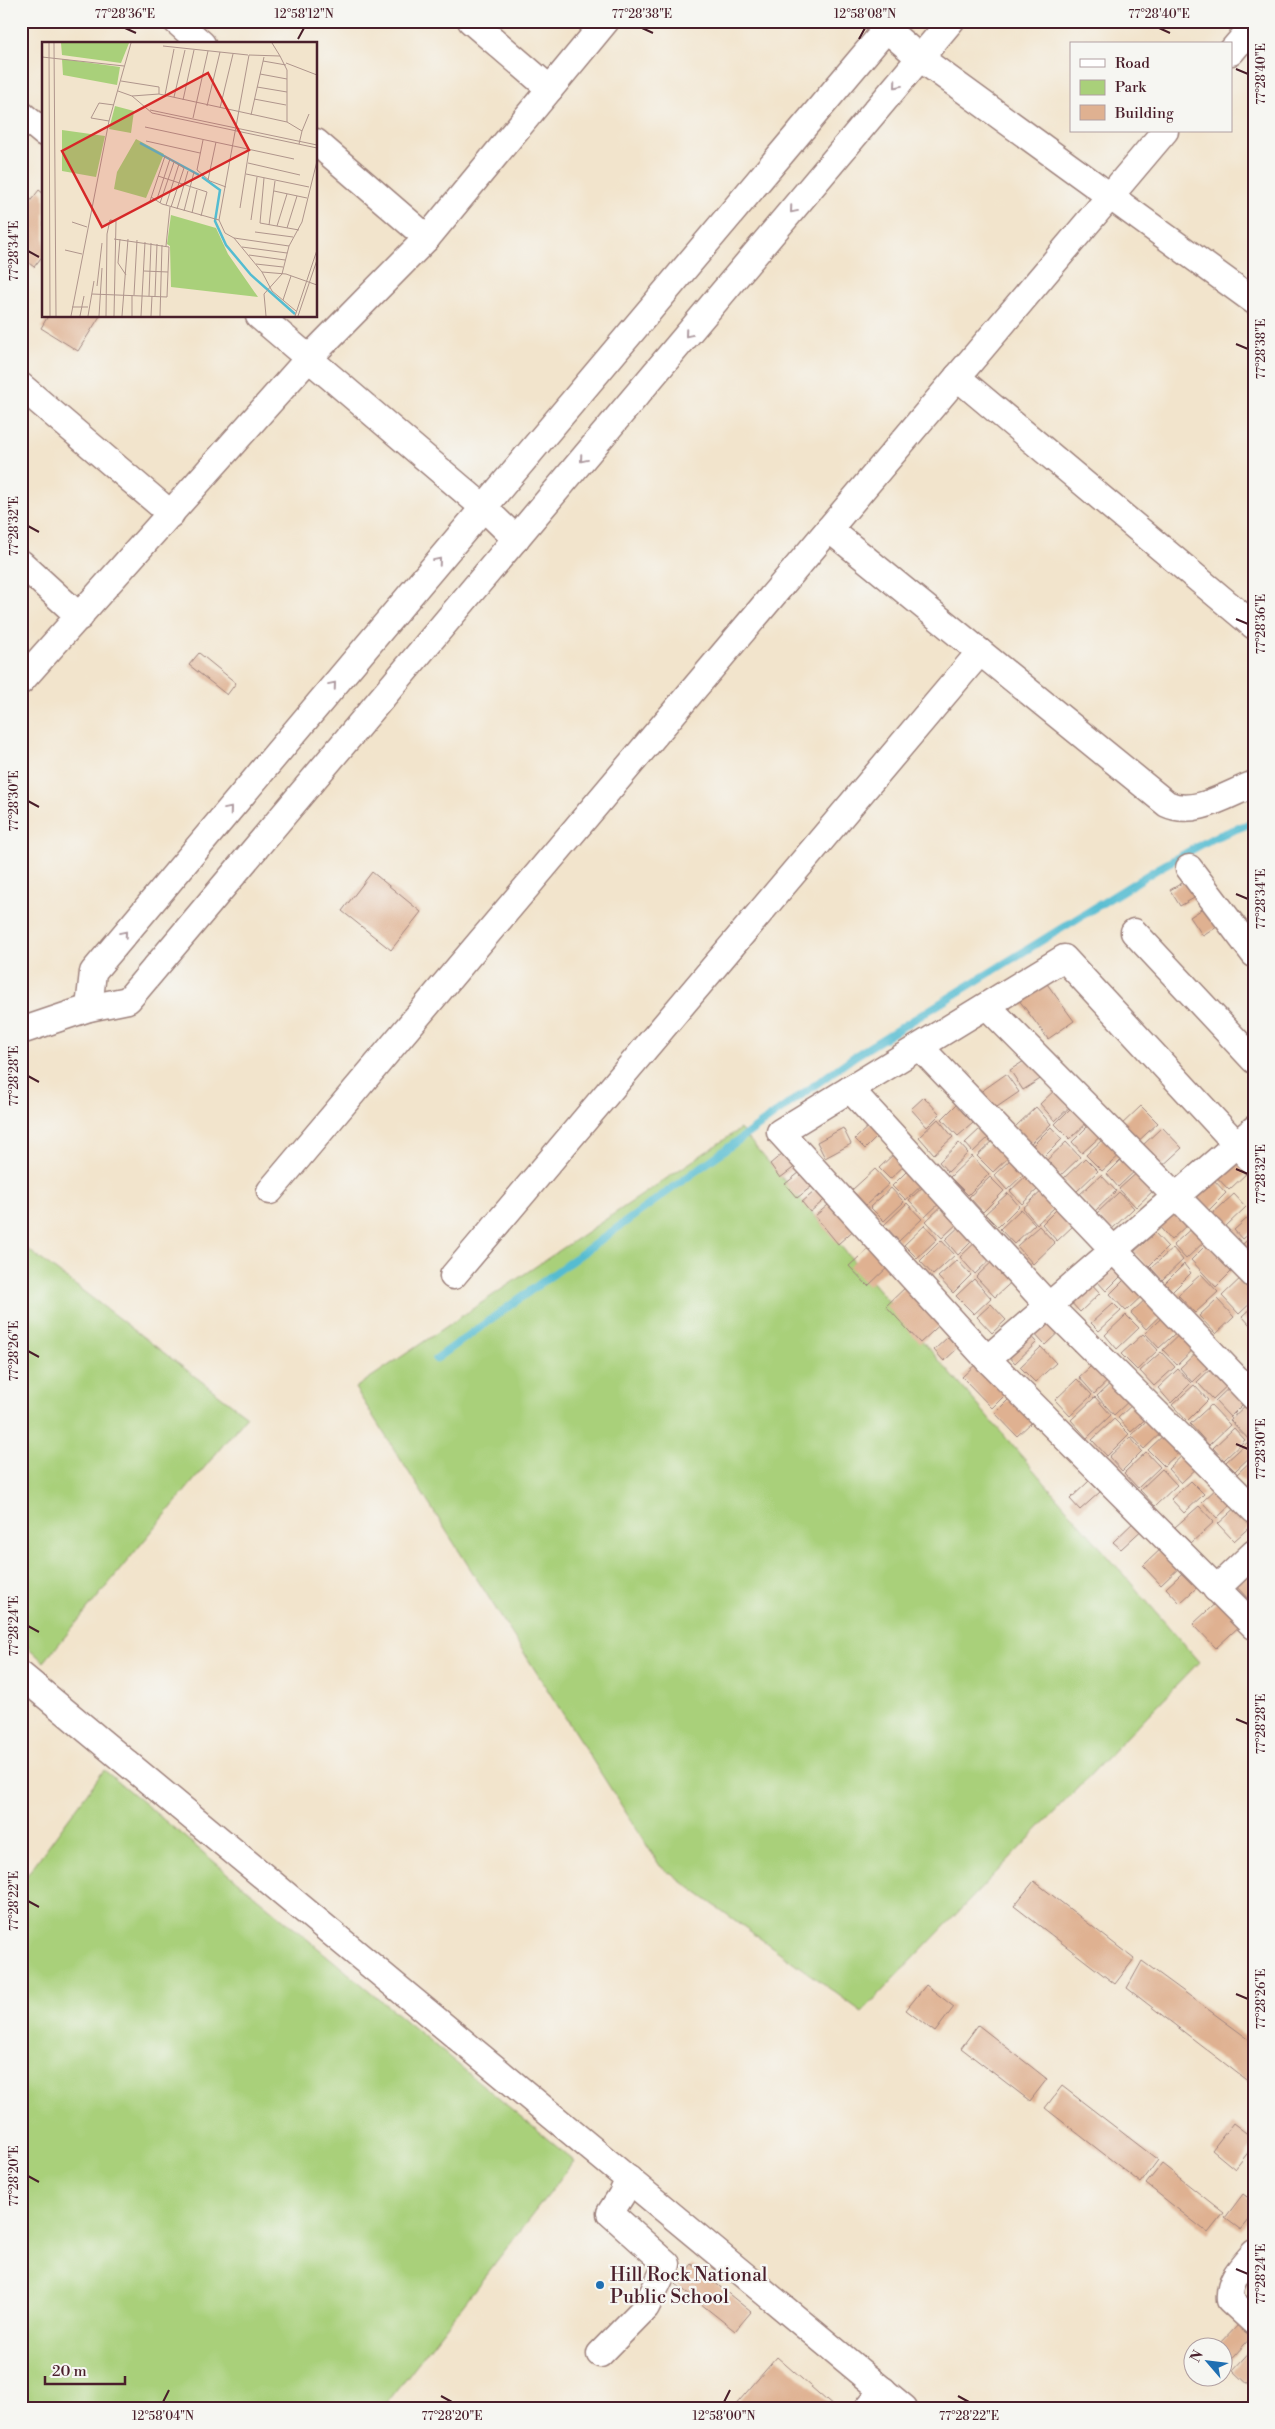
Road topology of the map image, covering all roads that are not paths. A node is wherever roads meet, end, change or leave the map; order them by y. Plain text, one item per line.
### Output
1 (176, 21) edge
2 (471, 21) edge
3 (606, 21) edge
4 (951, 21) edge
5 (886, 24) edge
6 (1254, 25) edge
7 (200, 42) edge
8 (1232, 51) edge
9 (920, 58) junction
10 (550, 89) junction
11 (21, 114) edge
12 (42, 131) edge
13 (1164, 132) edge
14 (318, 144) edge
15 (1110, 196) junction
16 (427, 238) junction
17 (1254, 301) edge
18 (261, 318) edge
19 (309, 358) junction
20 (957, 377) junction
21 (21, 386) edge
22 (483, 507) junction
23 (171, 514) junction
24 (828, 529) junction
25 (516, 539) junction
26 (21, 563) edge
27 (80, 616) junction
28 (1254, 626) edge
29 (980, 652) junction
30 (21, 681) edge
31 (1254, 784) edge
32 (1189, 868) dead end
33 (1134, 932) dead end
34 (1254, 954) edge
35 (986, 1006) junction
36 (89, 1008) junction
37 (21, 1031) edge
38 (920, 1047) junction
39 (1254, 1060) edge
40 (850, 1089) junction
41 (1248, 1146) edge
42 (270, 1191) dead end
43 (1177, 1196) junction
44 (1114, 1250) junction
45 (1254, 1275) edge
46 (453, 1276) dead end
47 (1048, 1305) junction
48 (987, 1359) junction
49 (1254, 1397) edge
50 (1254, 1510) edge
51 (1254, 1553) edge
52 (1216, 1589) junction
53 (1254, 1626) edge
54 (21, 1675) edge
55 (629, 2179) junction
56 (1254, 2253) edge
57 (1254, 2322) edge
58 (600, 2354) dead end
59 (876, 2399) edge
60 (904, 2408) edge

1 - 7 street
2 - 10 street
3 - 10 street
4 - 9 street
5 - 9 street
5 - 22 street
6 - 8 street
9 - 15 street
9 -> 25 street
10 - 16 street
11 - 12 street
13 - 15 street
14 - 16 street
15 - 17 street
15 - 20 street
16 - 19 street
18 - 19 street
19 - 22 street
19 - 23 street
20 - 24 street
20 - 28 street
21 - 23 street
22 - 25 street
36 -> 22 street
23 - 27 street
24 - 29 street
24 - 42 street
25 - 36 street
26 - 27 street
27 - 30 street
29 - 31 street
29 - 46 street
32 - 34 street
33 - 39 street
35 - 38 street
35 - 41 street
35 - 43 street
36 - 37 street
38 - 40 street
38 - 44 street
40 - 47 street
40 - 48 street
41 - 43 street
43 - 44 street
43 - 45 street
44 - 47 street
44 - 49 street
47 - 48 street
47 - 50 street
48 - 52 street
51 - 52 street
52 - 53 street
54 - 55 street
55 - 58 street
55 - 59 street
56 - 57 street
59 - 60 street

